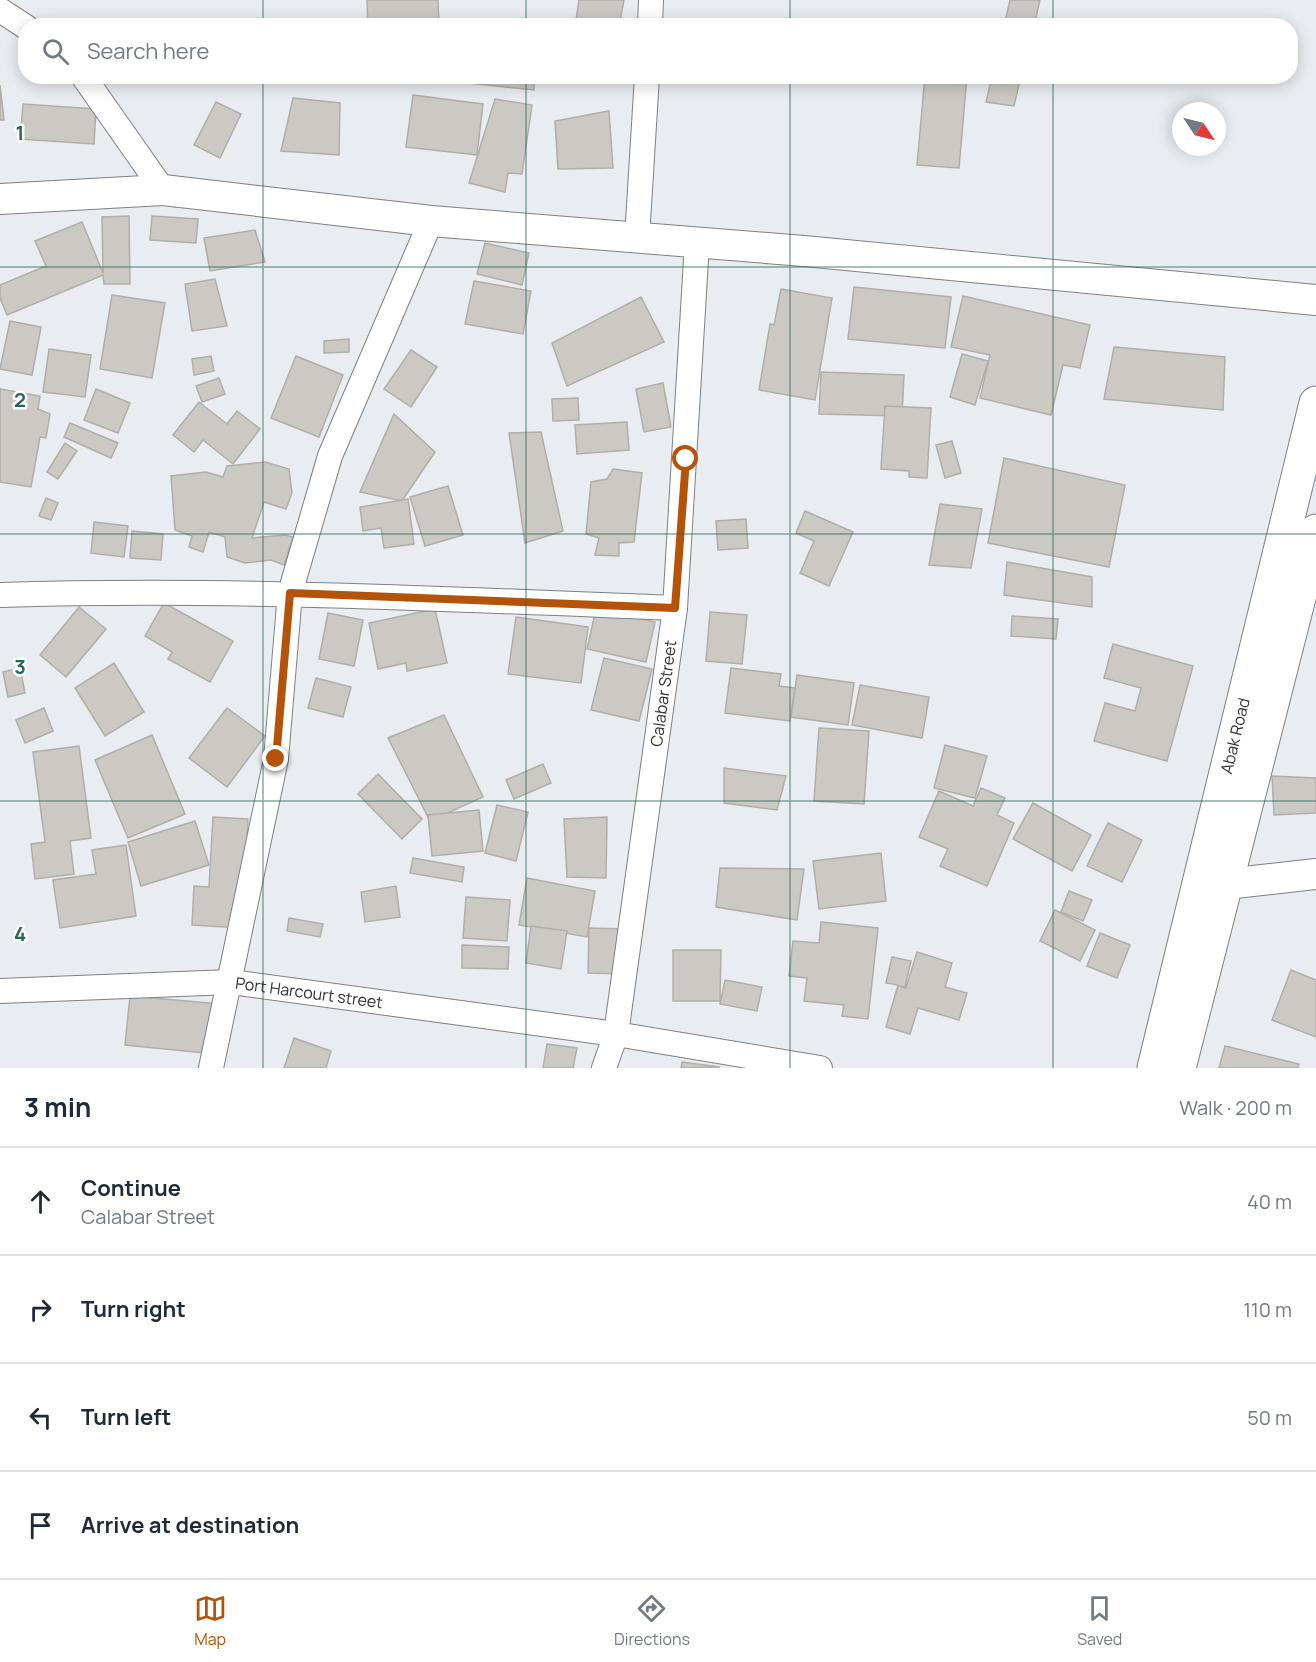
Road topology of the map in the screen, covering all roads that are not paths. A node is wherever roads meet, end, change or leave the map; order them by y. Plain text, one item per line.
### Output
1 (651, 0) edge
2 (0, 10) edge
3 (650, 18) edge
4 (18, 22) edge
5 (89, 84) edge
6 (646, 84) edge
7 (163, 190) junction
8 (0, 199) edge
9 (431, 221) junction
10 (637, 238) junction
11 (697, 243) junction
12 (1316, 300) edge
13 (1316, 403) edge
14 (1316, 531) edge
15 (290, 593) junction
16 (0, 595) edge
17 (675, 608) junction
18 (1316, 874) edge
19 (1226, 884) junction
20 (231, 981) junction
21 (0, 991) edge
22 (616, 1034) junction
23 (212, 1068) edge
24 (604, 1068) edge
25 (820, 1068) edge
26 (1154, 1068) edge
27 (1179, 1068) edge

1 - 3 street
2 - 4 street
5 - 7 street
6 - 10 street
7 - 8 street
7 - 9 street
9 - 10 street
9 - 15 street
10 - 11 street
11 - 12 street
11 - 17 street, Calabar Street
13 - 26 highway, Abak Road
14 - 19 highway, Abak Road
15 - 16 street
15 - 17 street
15 - 20 street
17 - 22 street, Calabar Street
18 - 19 street
19 - 27 highway, Abak Road
20 - 21 street, Port Harcourt street
20 - 22 street, Port Harcourt street
20 - 23 street
22 - 24 street, Calabar Street
22 - 25 street, Port Harcourt street

